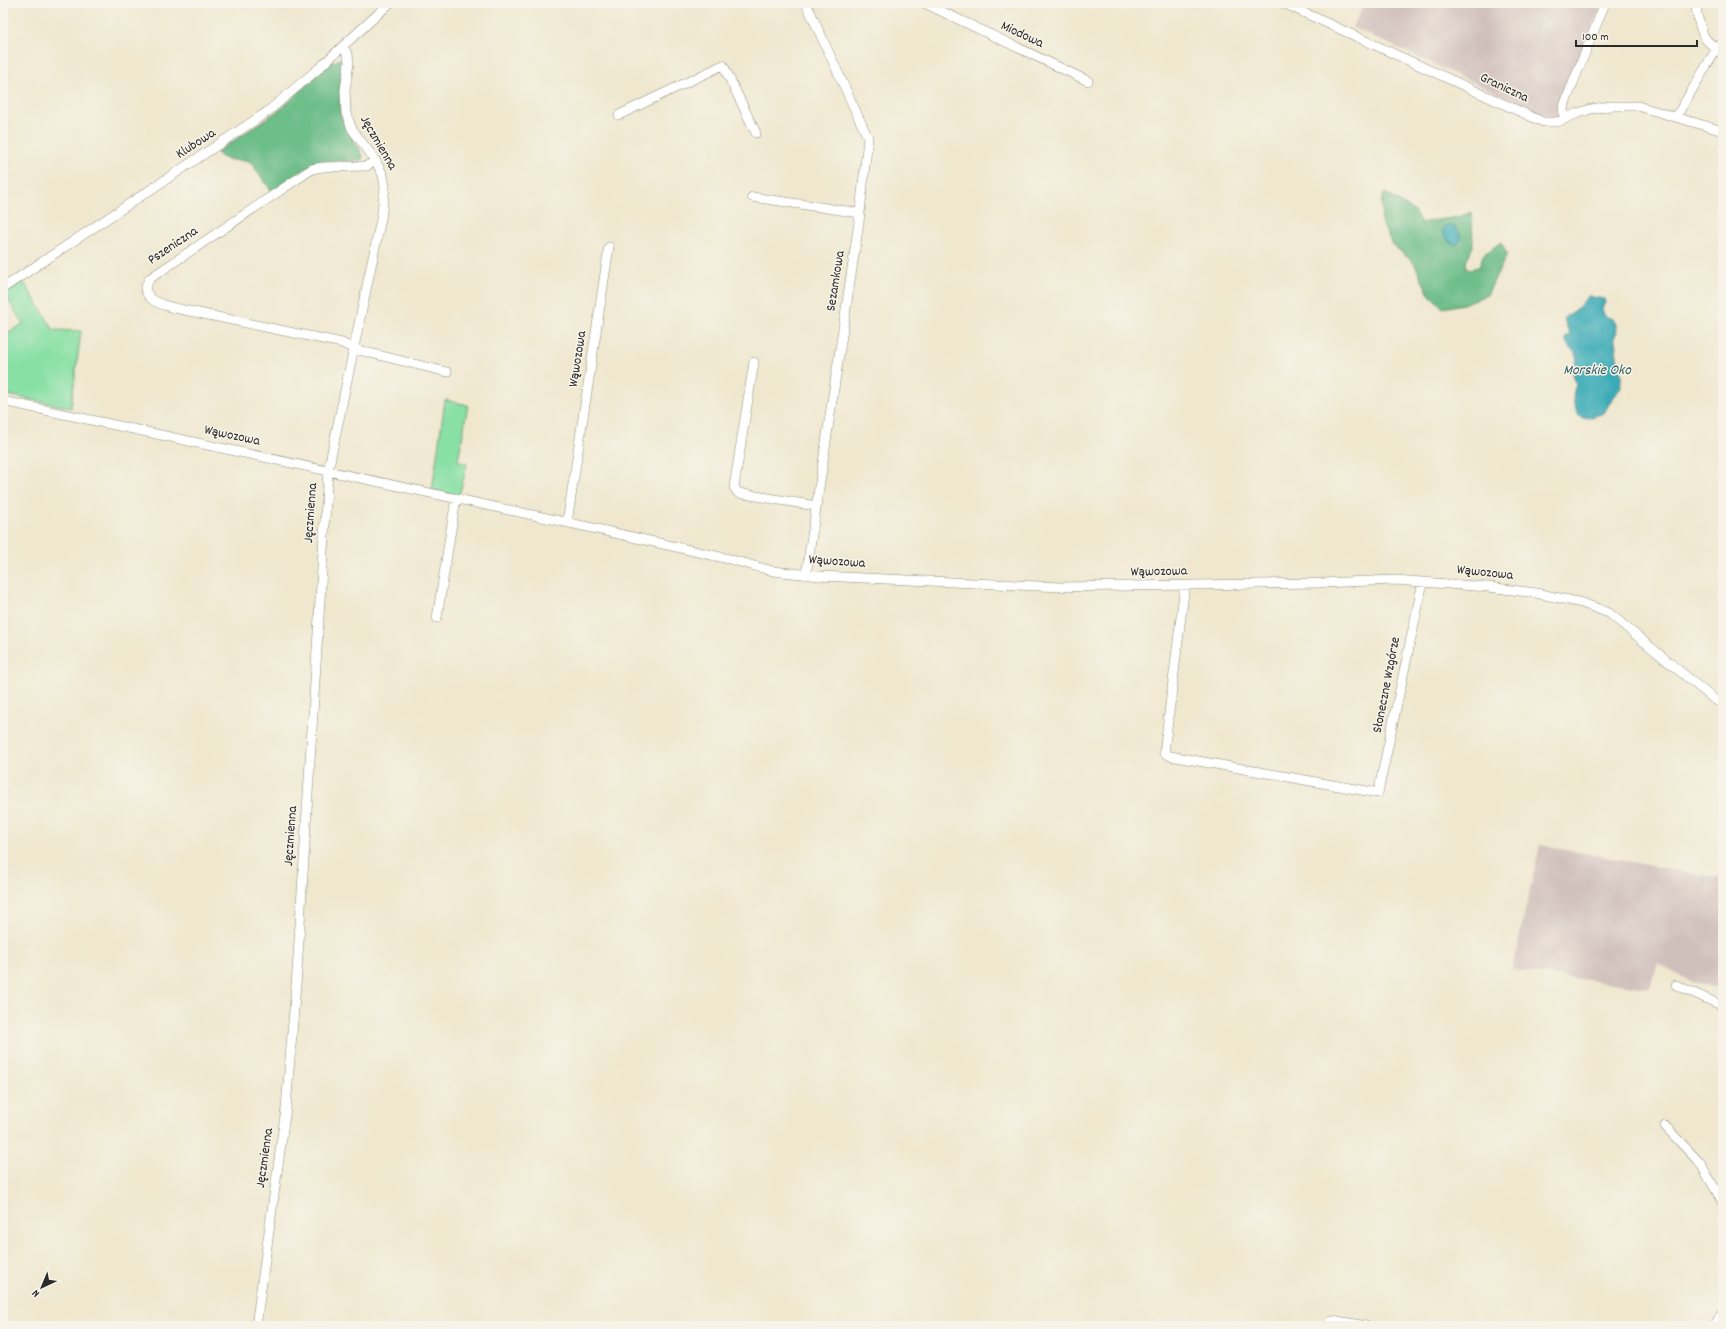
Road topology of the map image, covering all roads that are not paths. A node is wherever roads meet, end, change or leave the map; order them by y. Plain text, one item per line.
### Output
1 (390, 3) edge
2 (806, 3) edge
3 (924, 3) edge
4 (1283, 3) edge
5 (1605, 3) edge
6 (1695, 3) edge
7 (342, 47) junction
8 (1720, 48) edge
9 (1088, 81) dead end
10 (619, 115) dead end
11 (1676, 117) junction
12 (1564, 119) junction
13 (1723, 131) edge
14 (756, 133) dead end
15 (375, 160) junction
16 (752, 197) dead end
17 (860, 213) junction
18 (609, 247) dead end
19 (3, 288) edge
20 (354, 349) junction
21 (754, 362) dead end
22 (447, 372) dead end
23 (3, 401) edge
24 (328, 471) junction
25 (456, 498) junction
26 (816, 506) junction
27 (567, 523) junction
28 (806, 575) junction
29 (1422, 582) junction
30 (1186, 585) junction
31 (437, 618) dead end
32 (1723, 703) edge
33 (1676, 985) dead end
34 (1723, 1006) edge
35 (1665, 1126) dead end
36 (1723, 1202) edge
37 (1723, 1311) edge
38 (1332, 1320) dead end
39 (256, 1326) edge
40 (1366, 1326) edge
41 (1713, 1326) edge

1 - 7 street, Klubowa
2 - 17 street, Sezamkowa
3 - 9 street, Miodowa
4 - 12 street, Graniczna
5 - 12 street
6 - 8 street
7 - 15 street, Jęczmienna
7 - 19 street, Klubowa
8 - 11 street
10 - 14 street
11 - 12 street, Graniczna
11 - 13 street, Graniczna
15 - 20 street, Jęczmienna
15 - 20 street, Pszeniczna
16 - 17 street
17 - 26 street, Sezamkowa
18 - 27 street, Wąwozowa
20 - 22 street
20 - 24 street, Jęczmienna
21 - 26 street
23 - 24 street, Wąwozowa
24 - 25 street, Wąwozowa
24 - 39 street, Jęczmienna
25 - 27 street, Wąwozowa
25 - 31 street
26 - 28 street, Sezamkowa
27 - 28 street, Wąwozowa
28 - 30 street, Wąwozowa
29 - 30 street, Wąwozowa
29 - 30 street, Słoneczne Wzgórze
29 - 32 street, Wąwozowa
33 - 34 street
35 - 36 street
37 - 41 street
38 - 40 street

